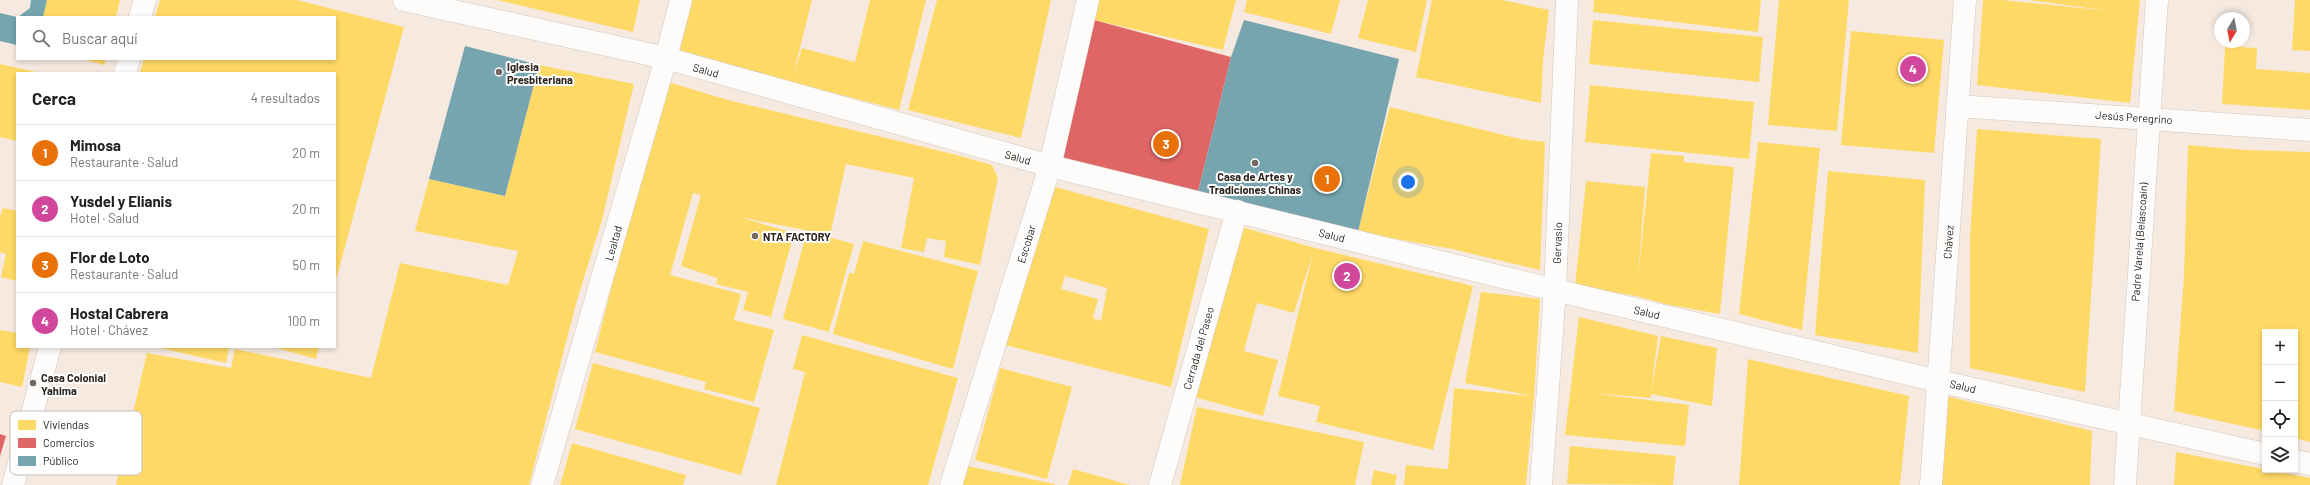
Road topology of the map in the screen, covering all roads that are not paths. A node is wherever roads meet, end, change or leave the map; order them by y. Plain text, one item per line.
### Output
1 (145, 0) edge
2 (404, 0) edge
3 (681, 0) edge
4 (1088, 0) edge
5 (1567, 0) edge
6 (1965, 0) edge
7 (2157, 0) edge
8 (140, 16) edge
9 (666, 58) junction
10 (129, 60) edge
11 (125, 72) edge
12 (1957, 106) junction
13 (2148, 118) junction
14 (2310, 130) edge
15 (1050, 166) junction
16 (1237, 212) junction
17 (1555, 290) junction
18 (50, 348) edge
19 (1938, 381) junction
20 (33, 411) edge
21 (2128, 423) junction
22 (2262, 453) edge
23 (2298, 462) edge
24 (2310, 464) edge
25 (16, 475) edge
26 (13, 485) edge
27 (542, 485) edge
28 (951, 485) edge
29 (1160, 485) edge
30 (1541, 485) edge
31 (1931, 485) edge
32 (2125, 485) edge

1 - 8 street
2 - 9 street, Salud
3 - 9 street, Lealtad
4 - 15 street, Escobar
5 - 17 street, Gervasio
6 - 12 street, Chávez
7 - 13 street, Padre Varela (Belascoaín)
9 - 15 street, Salud
9 - 27 street, Lealtad
10 - 11 street
12 - 13 street, Jesús Peregrino
12 - 19 street, Chávez
13 - 14 street, Jesús Peregrino
13 - 21 street, Padre Varela (Belascoaín)
15 - 16 street, Salud
15 - 28 street, Escobar
16 - 17 street, Salud
16 - 29 street, Cerrada del Paseo
17 - 19 street, Salud
17 - 30 street, Gervasio
18 - 20 street
19 - 21 street, Salud
19 - 31 street, Chávez
21 - 22 street, Salud
21 - 32 street, Padre Varela (Belascoaín)
23 - 24 street
25 - 26 street

